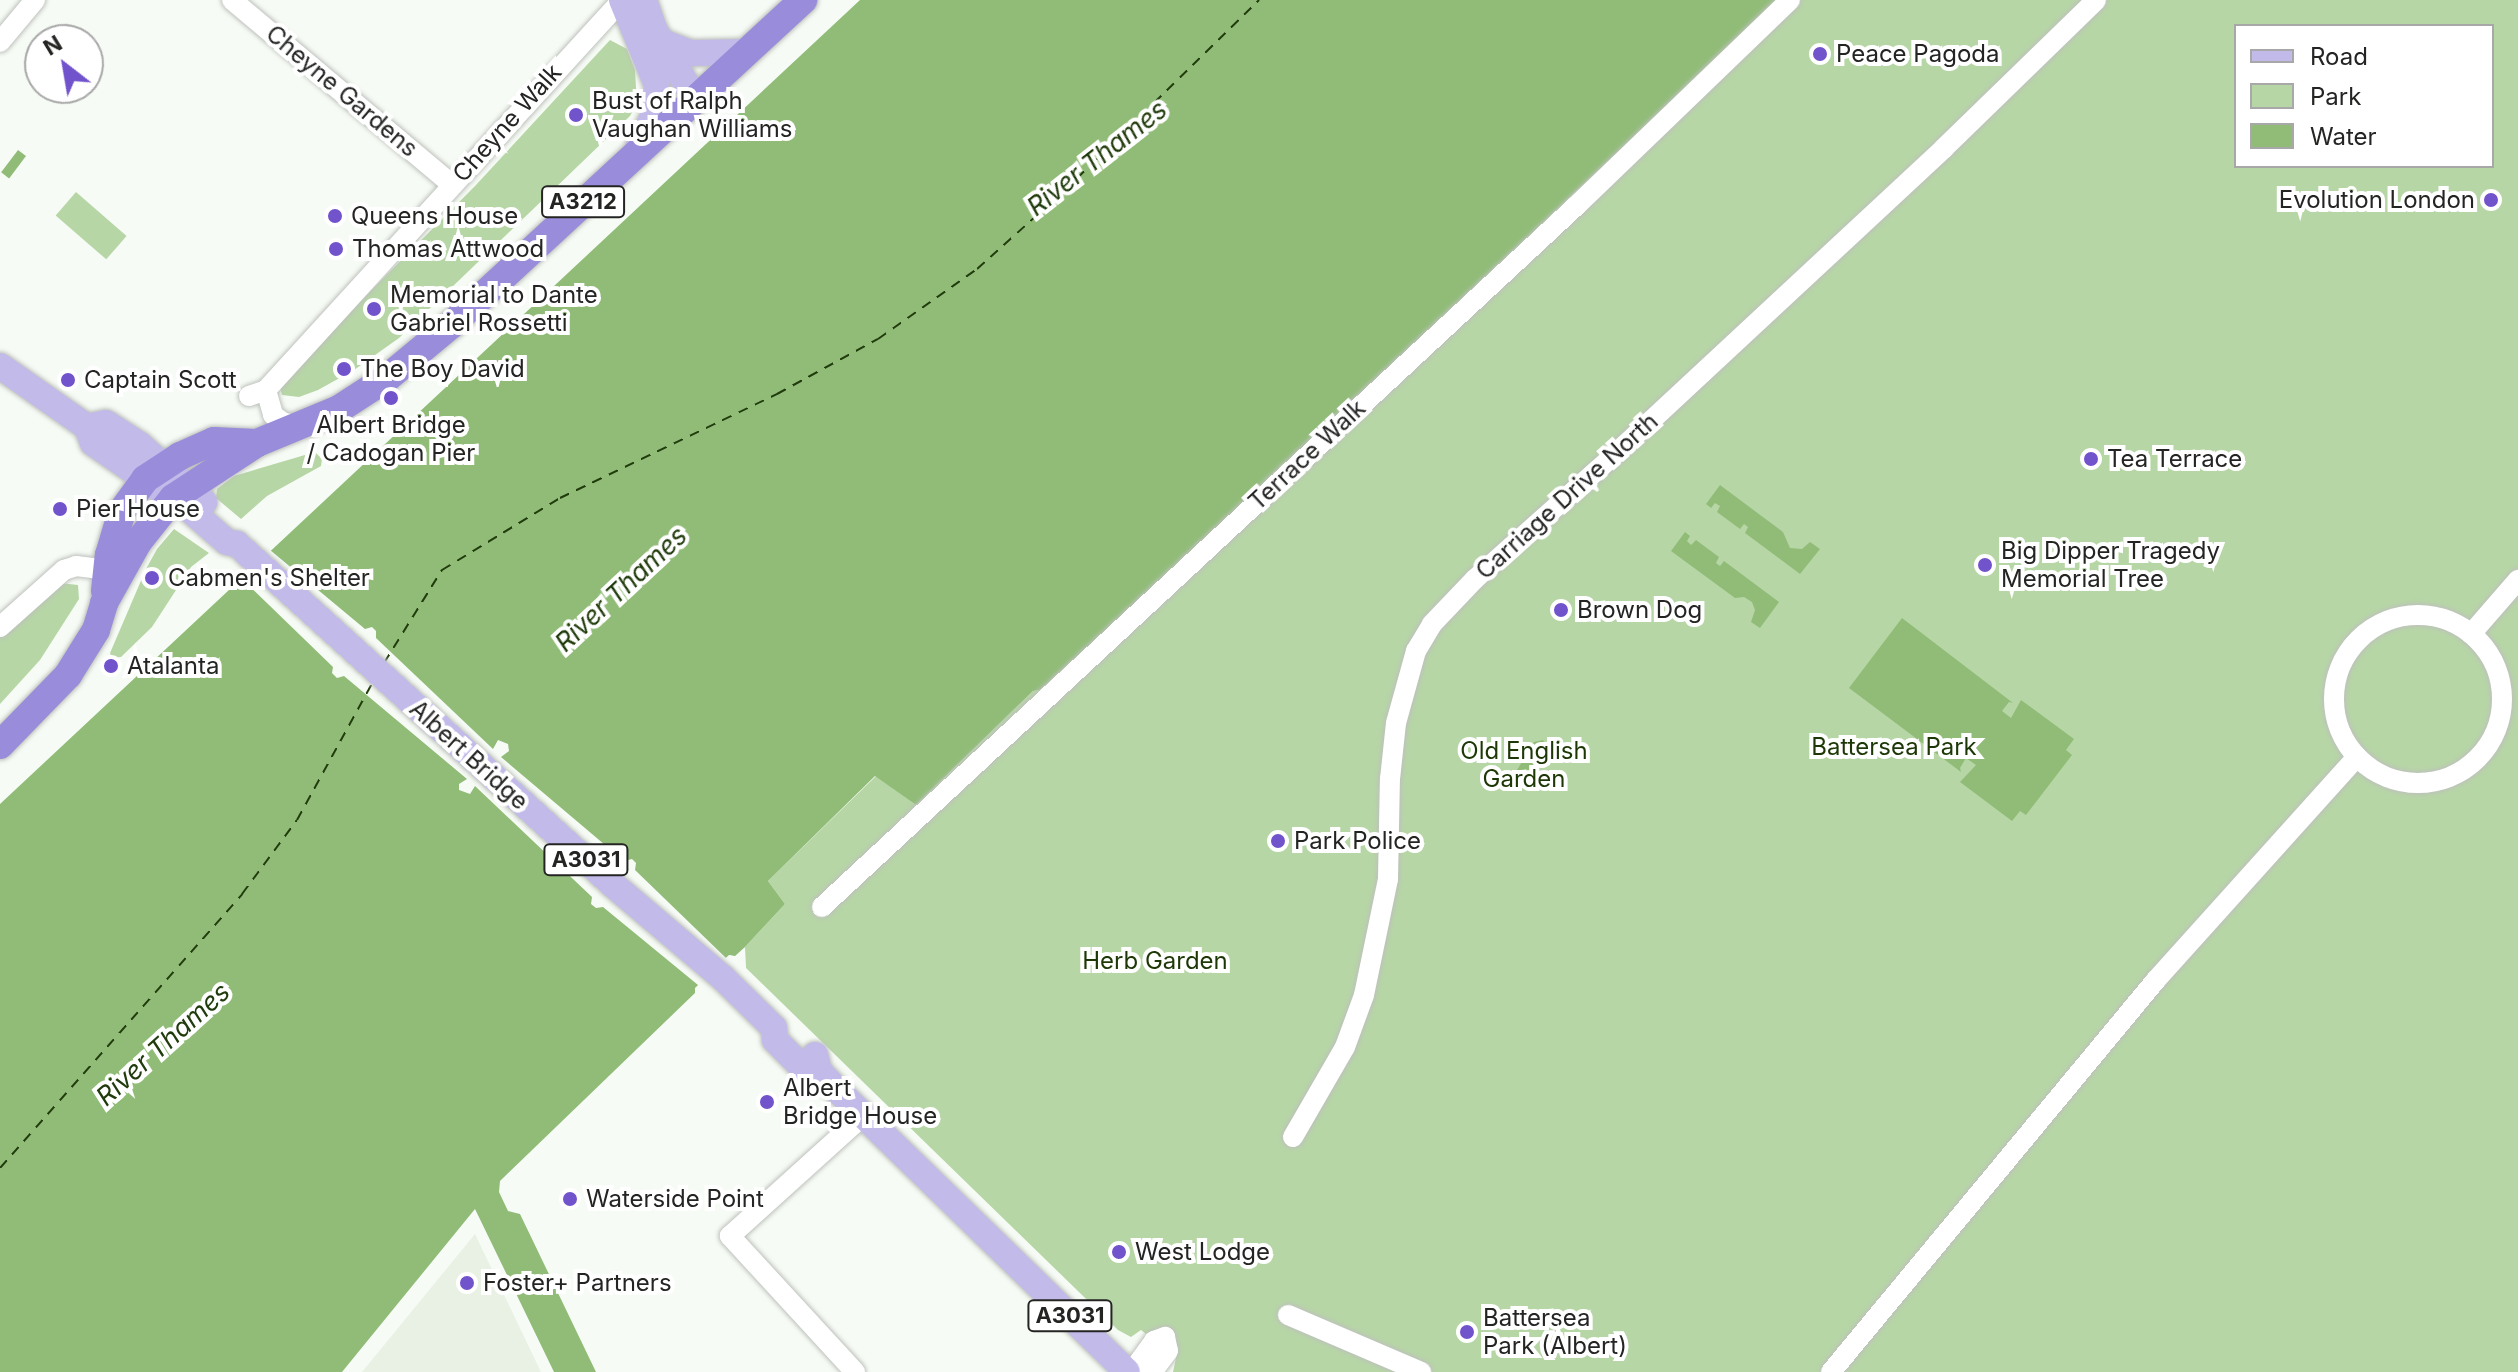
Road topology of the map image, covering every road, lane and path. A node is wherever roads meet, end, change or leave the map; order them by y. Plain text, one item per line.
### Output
1 (35, 0) edge
2 (232, 0) edge
3 (622, 0) edge
4 (644, 0) edge
5 (803, 0) edge
6 (1790, 0) edge
7 (2096, 0) edge
8 (0, 42) edge
9 (662, 42) junction
10 (746, 52) junction
11 (695, 99) junction
12 (635, 153) junction
13 (451, 184) junction
14 (0, 366) edge
15 (303, 426) junction
16 (257, 443) junction
17 (155, 472) junction
18 (180, 492) junction
19 (107, 570) junction
20 (2518, 580) edge
21 (104, 603) junction
22 (0, 627) edge
23 (2471, 634) junction
24 (0, 745) edge
25 (2357, 757) junction
26 (822, 907) dead end
27 (863, 1116) junction
28 (1293, 1137) dead end
29 (1288, 1315) dead end
30 (855, 1372) edge
31 (1127, 1372) edge
32 (1138, 1372) edge
33 (1152, 1372) edge
34 (1421, 1372) edge
35 (1831, 1372) edge

1 - 8 street
2 - 13 street, Cheyne Gardens
3 - 12 main road
3 - 13 street, Cheyne Walk
4 - 9 main road
5 - 10 highway, A3212
6 - 26 street, Terrace Walk
7 - 28 street, Carriage Drive North
9 - 10 main road
9 - 11 main road
10 - 11 highway, A3212
11 - 12 highway, A3212
12 - 15 highway, A3212
13 - 15 street, Cheyne Walk
14 - 17 main road
15 - 16 highway, A3212
16 - 17 highway, A3212
16 - 18 highway, A3212
17 - 18 main road, A3031
17 - 19 highway, A3212
18 - 21 highway, A3212
18 - 27 main road, Albert Bridge / A3031
19 - 21 highway, A3212
19 - 22 street
20 - 23 street
21 - 24 highway, A3212
23 - 25 street
23 - 25 street
25 - 35 street
27 - 30 street
27 - 31 main road, A3031
29 - 34 street
32 - 33 street

